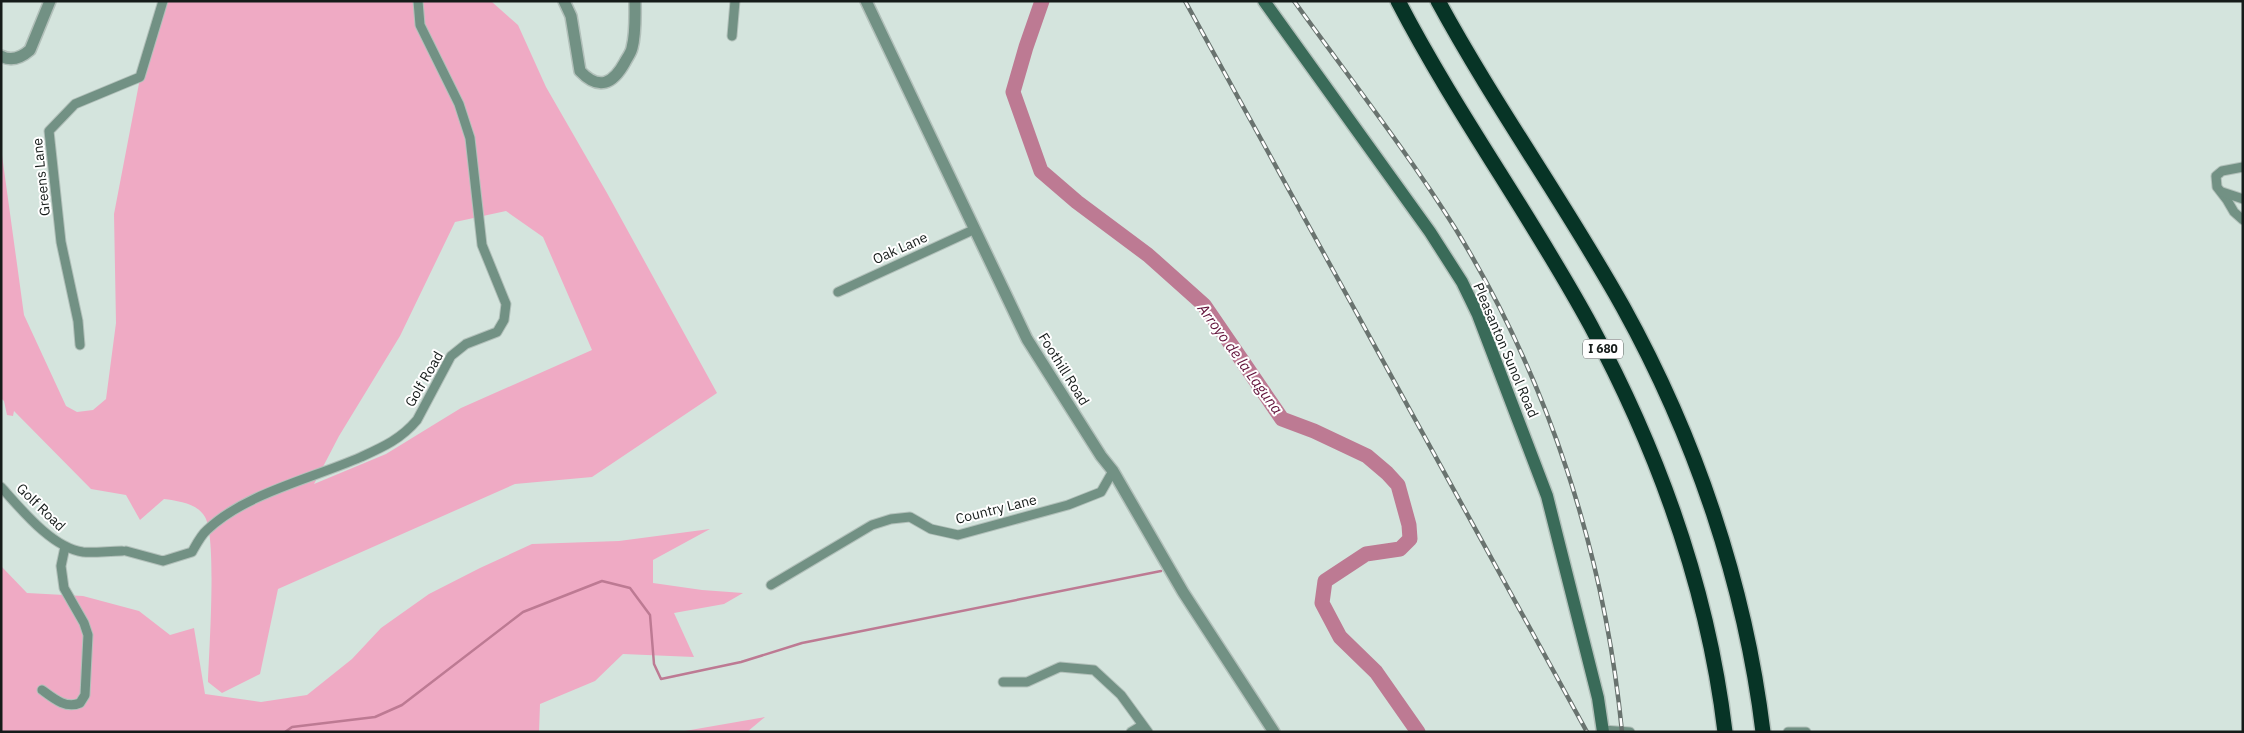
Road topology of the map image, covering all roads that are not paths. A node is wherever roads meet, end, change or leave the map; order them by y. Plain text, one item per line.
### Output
1 (50, 1) edge
2 (163, 1) edge
3 (418, 1) edge
4 (564, 1) edge
5 (635, 1) edge
6 (735, 1) edge
7 (866, 1) edge
8 (1264, 1) edge
9 (1398, 1) edge
10 (1438, 1) edge
11 (732, 36) dead end
12 (1, 56) edge
13 (2243, 167) edge
14 (2222, 192) junction
15 (2243, 200) edge
16 (2243, 220) edge
17 (974, 230) junction
18 (838, 292) dead end
19 (80, 345) dead end
20 (1113, 471) junction
21 (1, 487) edge
22 (65, 547) junction
23 (771, 585) dead end
24 (1003, 682) dead end
25 (42, 690) dead end
26 (1144, 729) edge
27 (1603, 731) edge
28 (1131, 732) edge
29 (1274, 732) edge
30 (1630, 732) edge
31 (1725, 732) edge
32 (1763, 732) edge
33 (1788, 732) edge
34 (1806, 732) edge

1 - 12 street
2 - 19 street, Greens Lane
3 - 22 street, Golf Road
4 - 5 street
6 - 11 street
7 - 17 street, Foothill Road
8 - 27 main road, Pleasanton Sunol Road
9 - 31 highway, I 680
10 - 32 highway, I 680
13 - 14 street
14 - 15 street
14 - 16 street
17 - 18 street, Oak Lane
17 - 20 street, Foothill Road
20 - 23 street, Country Lane
20 - 29 street, Foothill Road
21 - 22 street, Golf Road
22 - 25 street
24 - 26 street
26 - 28 street
27 - 30 street
33 - 34 street

